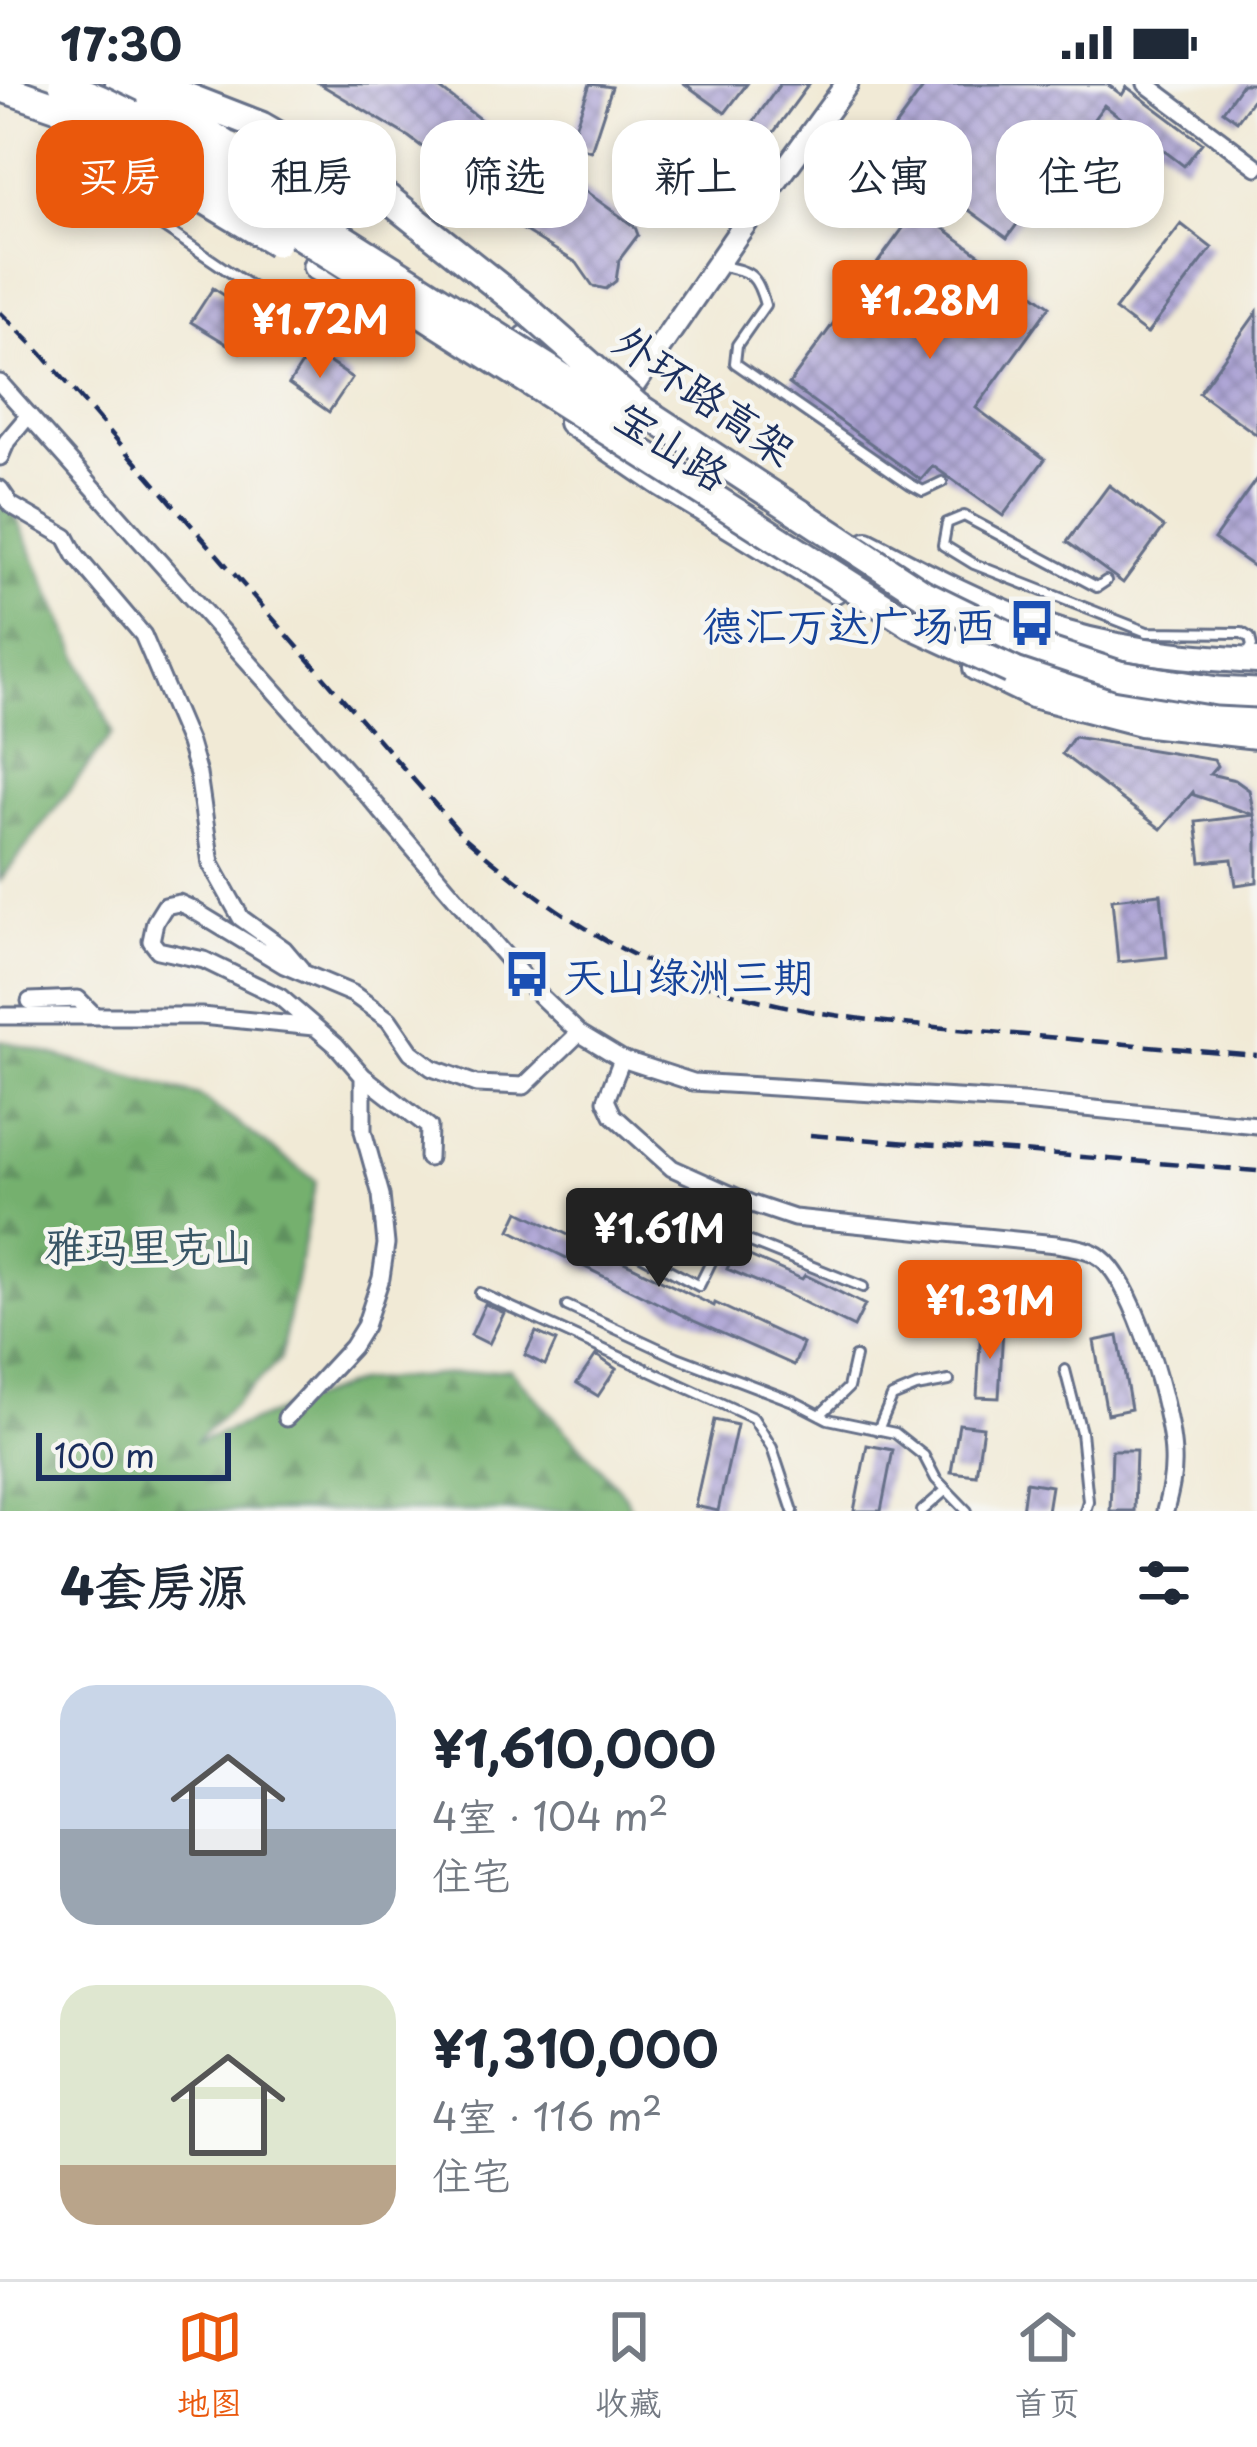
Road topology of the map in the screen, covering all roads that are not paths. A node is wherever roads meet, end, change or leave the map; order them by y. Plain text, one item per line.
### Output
1 (63, 84) edge
2 (92, 84) edge
3 (117, 84) edge
4 (144, 84) edge
5 (186, 84) edge
6 (847, 84) edge
7 (1146, 84) edge
8 (0, 90) edge
9 (152, 120) edge
10 (157, 120) edge
11 (204, 160) edge
12 (1257, 167) edge
13 (204, 171) edge
14 (165, 228) edge
15 (717, 265) junction
16 (446, 337) junction
17 (339, 346) dead end
18 (0, 383) edge
19 (619, 406) junction
20 (29, 415) junction
21 (0, 457) edge
22 (942, 482) dead end
23 (0, 489) edge
24 (1106, 581) dead end
25 (1005, 658) junction
26 (1250, 665) edge
27 (1257, 691) edge
28 (1257, 711) edge
29 (1257, 736) edge
30 (307, 976) junction
31 (30, 1001) dead end
32 (0, 1016) edge
33 (95, 1016) junction
34 (316, 1028) junction
35 (579, 1033) junction
36 (622, 1059) junction
37 (363, 1076) junction
38 (1257, 1125) edge
39 (428, 1158) dead end
40 (722, 1190) junction
41 (723, 1231) junction
42 (624, 1246) dead end
43 (863, 1287) dead end
44 (480, 1293) dead end
45 (566, 1306) dead end
46 (855, 1357) dead end
47 (1065, 1370) dead end
48 (949, 1382) dead end
49 (820, 1415) junction
50 (286, 1418) dead end
51 (878, 1430) junction
52 (946, 1490) junction
53 (794, 1511) edge
54 (922, 1511) edge
55 (967, 1511) edge
56 (1085, 1511) edge
57 (1165, 1511) edge

1 - 25 highway, bridge
2 - 19 highway, bridge
3 - 9 main road, 宝山路
4 - 10 main road, 宝山路
4 - 27 highway, 外环路高架, bridge
5 - 26 highway, 外环路高架, bridge
6 - 15 street
7 - 12 street
8 - 16 highway, bridge
8 - 25 highway, bridge
11 - 19 main road, 宝山路
13 - 16 main road, 宝山路
14 - 17 lane
15 - 19 street
15 - 22 lane
16 - 29 main road, 宝山路
18 - 20 street
19 - 26 main road, 宝山路
20 - 21 street
20 - 35 street
23 - 30 street
24 - 26 lane
25 - 27 highway
25 - 28 highway
30 - 34 street
30 - 35 street
31 - 33 street
32 - 33 street
33 - 34 street
34 - 37 street
35 - 36 street
36 - 38 street
36 - 40 street
37 - 39 street
37 - 50 street
40 - 41 lane
40 - 57 street
41 - 42 lane
41 - 43 lane
44 - 53 lane
45 - 49 lane
46 - 49 lane
47 - 56 lane
48 - 51 lane
49 - 51 lane
51 - 52 lane
52 - 54 lane
52 - 55 lane

